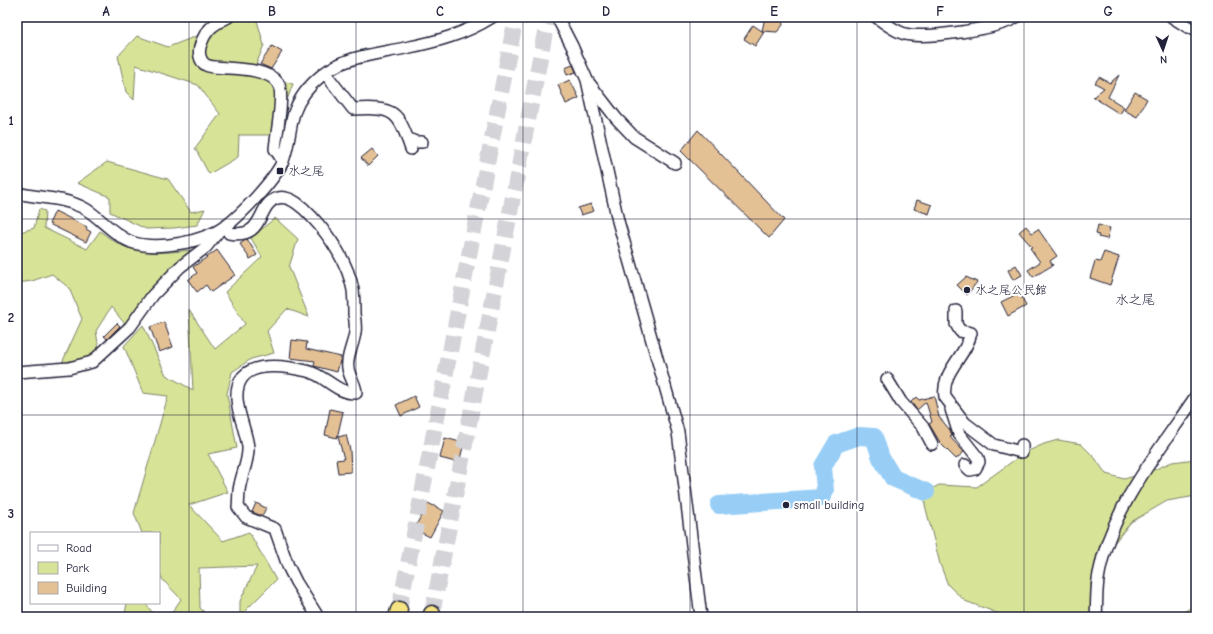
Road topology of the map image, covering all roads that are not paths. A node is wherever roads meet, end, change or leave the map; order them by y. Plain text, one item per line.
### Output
1 (228, 17) edge
2 (492, 17) edge
3 (557, 17) edge
4 (876, 17) edge
5 (1172, 17) edge
6 (1013, 18) edge
7 (1196, 29) edge
8 (325, 73) junction
9 (587, 80) junction
10 (407, 138) junction
11 (422, 142) dead end
12 (411, 149) dead end
13 (283, 161) junction
14 (675, 163) dead end
15 (17, 193) edge
16 (223, 228) junction
17 (956, 311) dead end
18 (17, 372) edge
19 (887, 379) dead end
20 (1196, 396) edge
21 (949, 405) junction
22 (932, 444) dead end
23 (1022, 445) dead end
24 (965, 466) dead end
25 (318, 617) edge
26 (701, 617) edge
27 (1096, 617) edge

1 - 13 street
2 - 8 street
3 - 9 street
4 - 6 street
5 - 7 street
8 - 10 street
8 - 13 street
9 - 14 street
9 - 26 street
10 - 11 street
10 - 12 street
13 - 16 street
15 - 16 street
16 - 18 street
16 - 25 street
17 - 21 street
19 - 22 street
20 - 27 street
21 - 23 street
21 - 24 street

